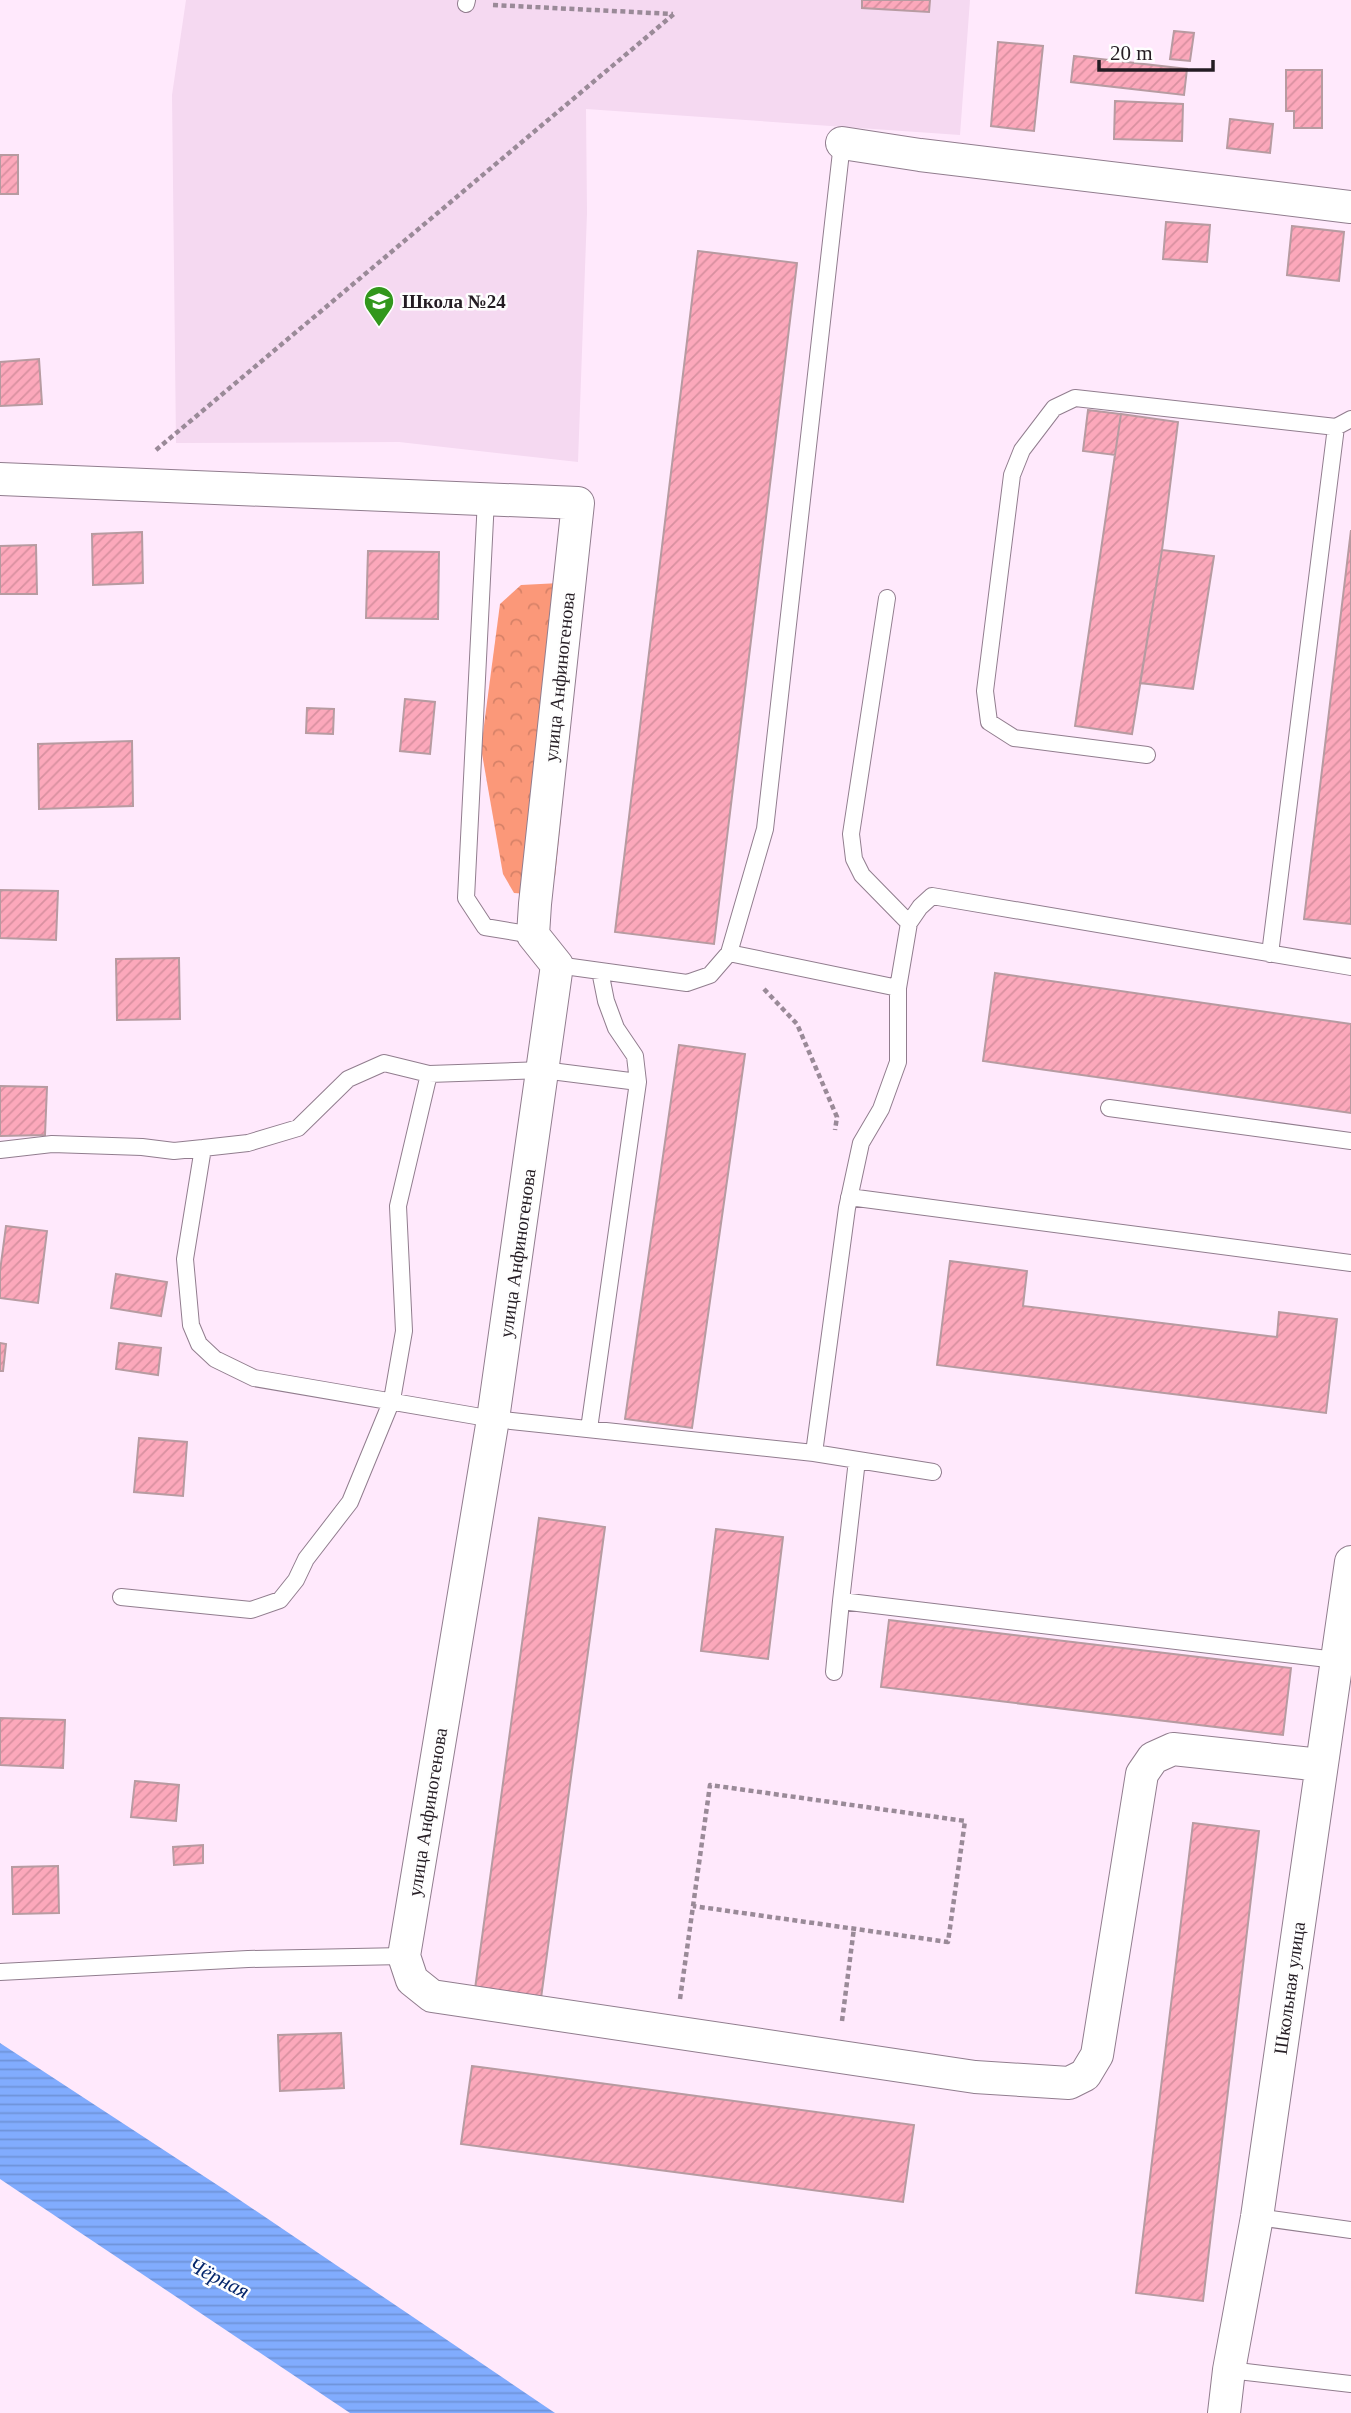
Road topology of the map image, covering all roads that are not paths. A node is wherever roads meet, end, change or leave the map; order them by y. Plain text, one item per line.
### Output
1 (842, 143) joint
2 (1351, 207) edge
3 (1351, 419) edge
4 (1336, 427) junction
5 (0, 479) edge
6 (486, 499) junction
7 (887, 598) dead end
8 (1146, 755) dead end
9 (909, 923) junction
10 (533, 935) junction
11 (729, 953) junction
12 (1270, 954) junction
13 (557, 965) junction
14 (1351, 968) edge
15 (600, 971) junction
16 (898, 988) junction
17 (543, 1070) junction
18 (429, 1074) junction
19 (638, 1082) junction
20 (1109, 1108) dead end
21 (1351, 1141) edge
22 (202, 1147) junction
23 (0, 1150) edge
24 (849, 1198) junction
25 (1351, 1263) edge
26 (392, 1400) junction
27 (493, 1419) junction
28 (589, 1429) junction
29 (814, 1453) junction
30 (857, 1460) junction
31 (933, 1472) dead end
32 (1351, 1562) edge
33 (121, 1597) dead end
34 (841, 1601) junction
35 (1336, 1660) junction
36 (834, 1672) dead end
37 (1321, 1765) junction
38 (404, 1956) junction
39 (0, 1972) edge
40 (1257, 2217) junction
41 (1351, 2230) edge
42 (1229, 2370) junction
43 (1351, 2384) edge
44 (1224, 2413) edge

1 - 2 street
1 - 11 lane
3 - 4 lane
4 - 8 lane
4 - 12 lane
5 - 6 street
6 - 10 lane
6 - 10 street, улица Анфиногенова
7 - 9 lane
9 - 12 lane
9 - 16 lane
10 - 13 street
11 - 15 lane
11 - 16 lane
12 - 14 lane
13 - 15 lane
13 - 17 street, улица Анфиногенова
15 - 19 lane
16 - 24 lane
17 - 18 lane
17 - 19 lane
17 - 27 street, улица Анфиногенова
18 - 22 lane
18 - 26 lane
19 - 28 lane
20 - 21 lane
22 - 23 lane
22 - 26 lane
24 - 25 lane
24 - 29 lane
26 - 27 lane
26 - 33 lane
27 - 28 lane
27 - 38 street, улица Анфиногенова
28 - 29 lane
29 - 30 lane
30 - 31 lane
30 - 34 lane
32 - 35 street, Школьная улица
34 - 35 lane
34 - 36 lane
35 - 37 street, Школьная улица
37 - 38 street
37 - 40 street, Школьная улица
38 - 39 lane
40 - 41 lane
40 - 42 street, Школьная улица
42 - 43 lane
42 - 44 street, Школьная улица

